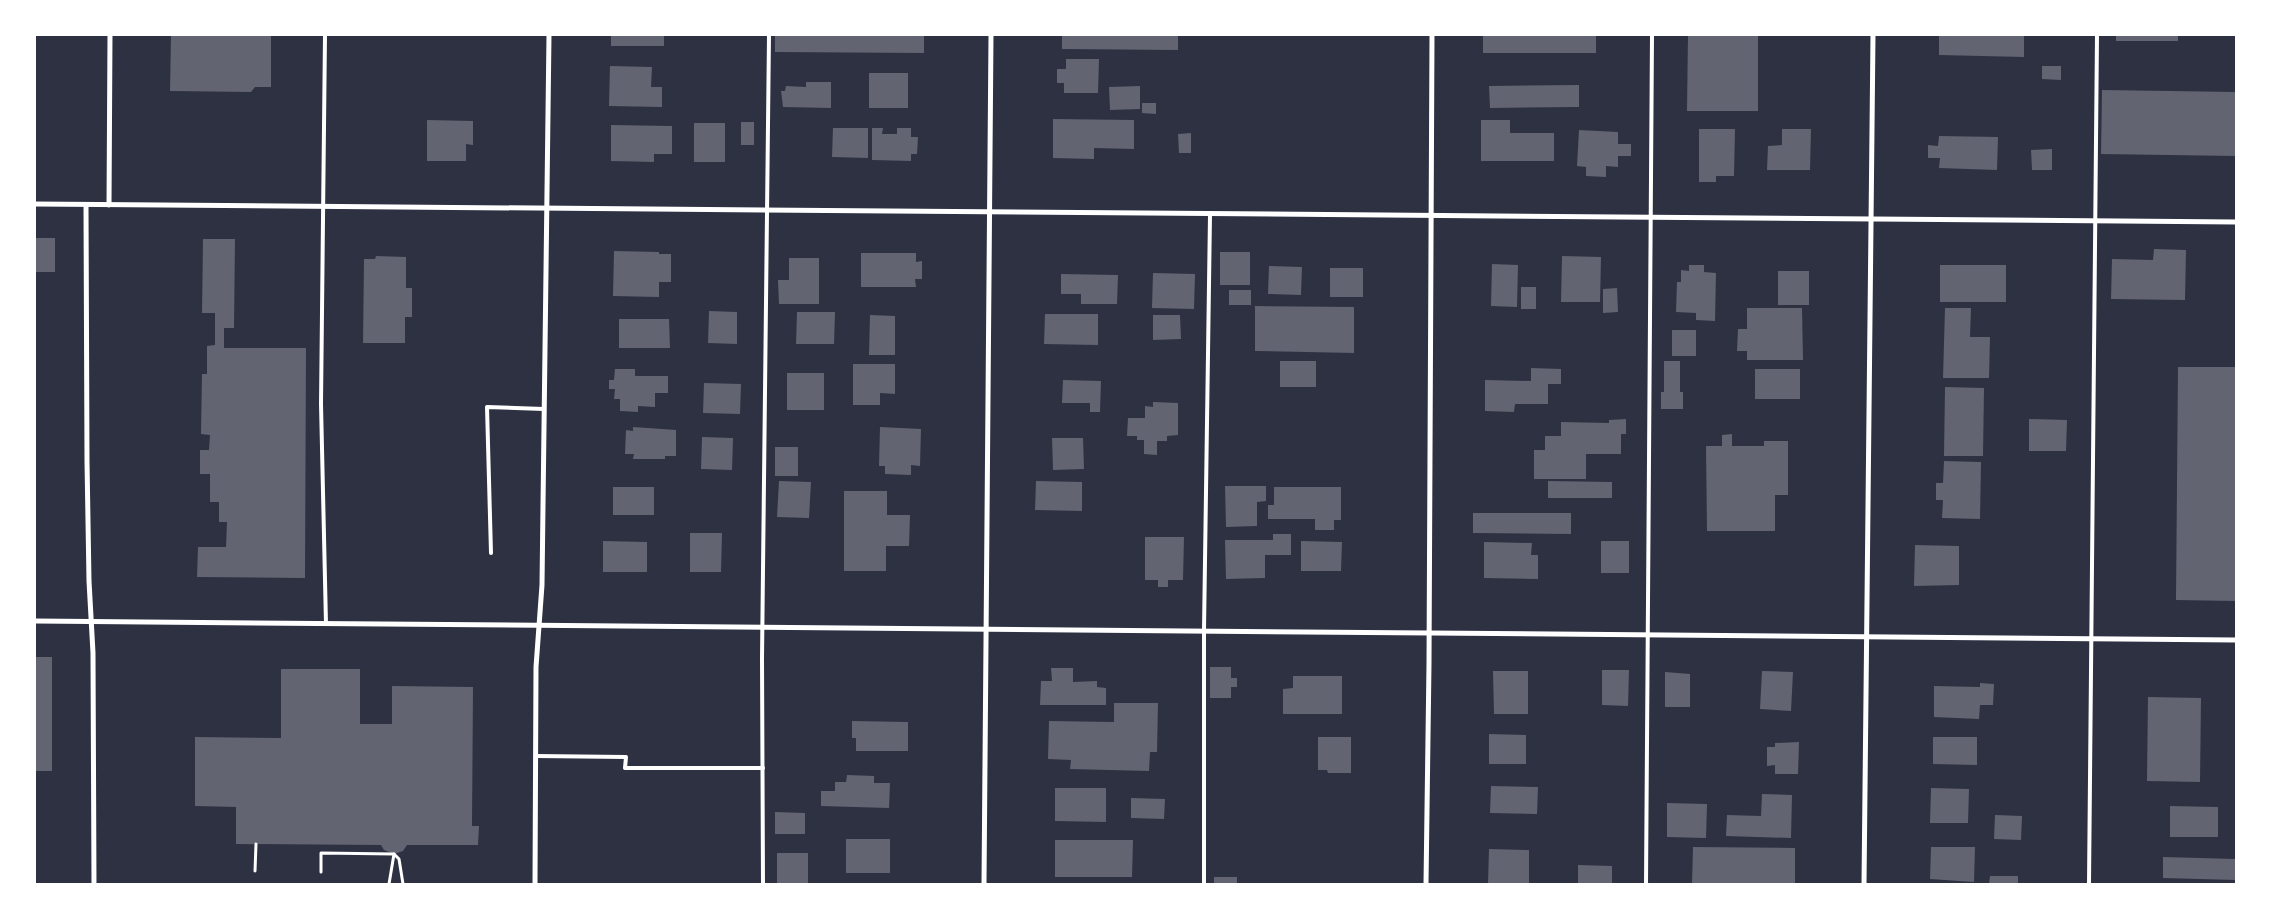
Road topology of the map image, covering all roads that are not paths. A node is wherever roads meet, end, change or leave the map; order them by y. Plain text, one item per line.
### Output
1 (110, 35) edge
2 (325, 35) edge
3 (549, 35) edge
4 (769, 35) edge
5 (992, 35) edge
6 (1432, 35) edge
7 (1652, 35) edge
8 (1874, 35) edge
9 (2097, 35) edge
10 (35, 204) edge
11 (86, 205) junction
12 (109, 205) junction
13 (323, 206) junction
14 (546, 208) junction
15 (767, 210) junction
16 (990, 213) junction
17 (1210, 215) junction
18 (1430, 215) junction
19 (1651, 218) junction
20 (1872, 219) junction
21 (2094, 221) junction
22 (2236, 222) edge
23 (544, 409) junction
24 (492, 553) dead end
25 (35, 621) edge
26 (91, 622) junction
27 (326, 624) junction
28 (540, 625) junction
29 (763, 627) junction
30 (986, 630) junction
31 (1204, 630) junction
32 (1429, 632) junction
33 (1647, 635) junction
34 (1867, 638) junction
35 (2094, 639) junction
36 (2236, 640) edge
37 (536, 756) junction
38 (763, 768) junction
39 (94, 884) edge
40 (535, 884) edge
41 (763, 884) edge
42 (984, 884) edge
43 (1204, 884) edge
44 (1426, 884) edge
45 (1646, 884) edge
46 (1864, 884) edge
47 (2089, 884) edge

1 - 12 street
2 - 13 lane
3 - 14 street
4 - 15 lane
5 - 16 street
6 - 18 street
7 - 19 lane
8 - 20 street
9 - 21 lane
10 - 11 street
11 - 12 street
11 - 26 street
12 - 13 street
13 - 14 street
13 - 27 lane
14 - 15 street
14 - 23 street
15 - 16 street
15 - 29 lane
16 - 17 street
16 - 30 street
17 - 18 street
17 - 31 lane
18 - 19 street
18 - 32 street
19 - 20 street
19 - 33 lane
20 - 21 street
20 - 34 street
21 - 22 street
21 - 35 lane
23 - 24 lane
23 - 28 street
25 - 26 street
26 - 27 street
26 - 39 street
27 - 28 street
28 - 29 street
28 - 37 street
29 - 30 street
29 - 38 lane
30 - 31 street
30 - 42 street
31 - 32 street
31 - 43 lane
32 - 33 street
32 - 44 street
33 - 34 street
33 - 45 lane
34 - 35 street
34 - 46 street
35 - 36 street
35 - 47 lane
37 - 38 lane
37 - 40 street
38 - 41 lane

